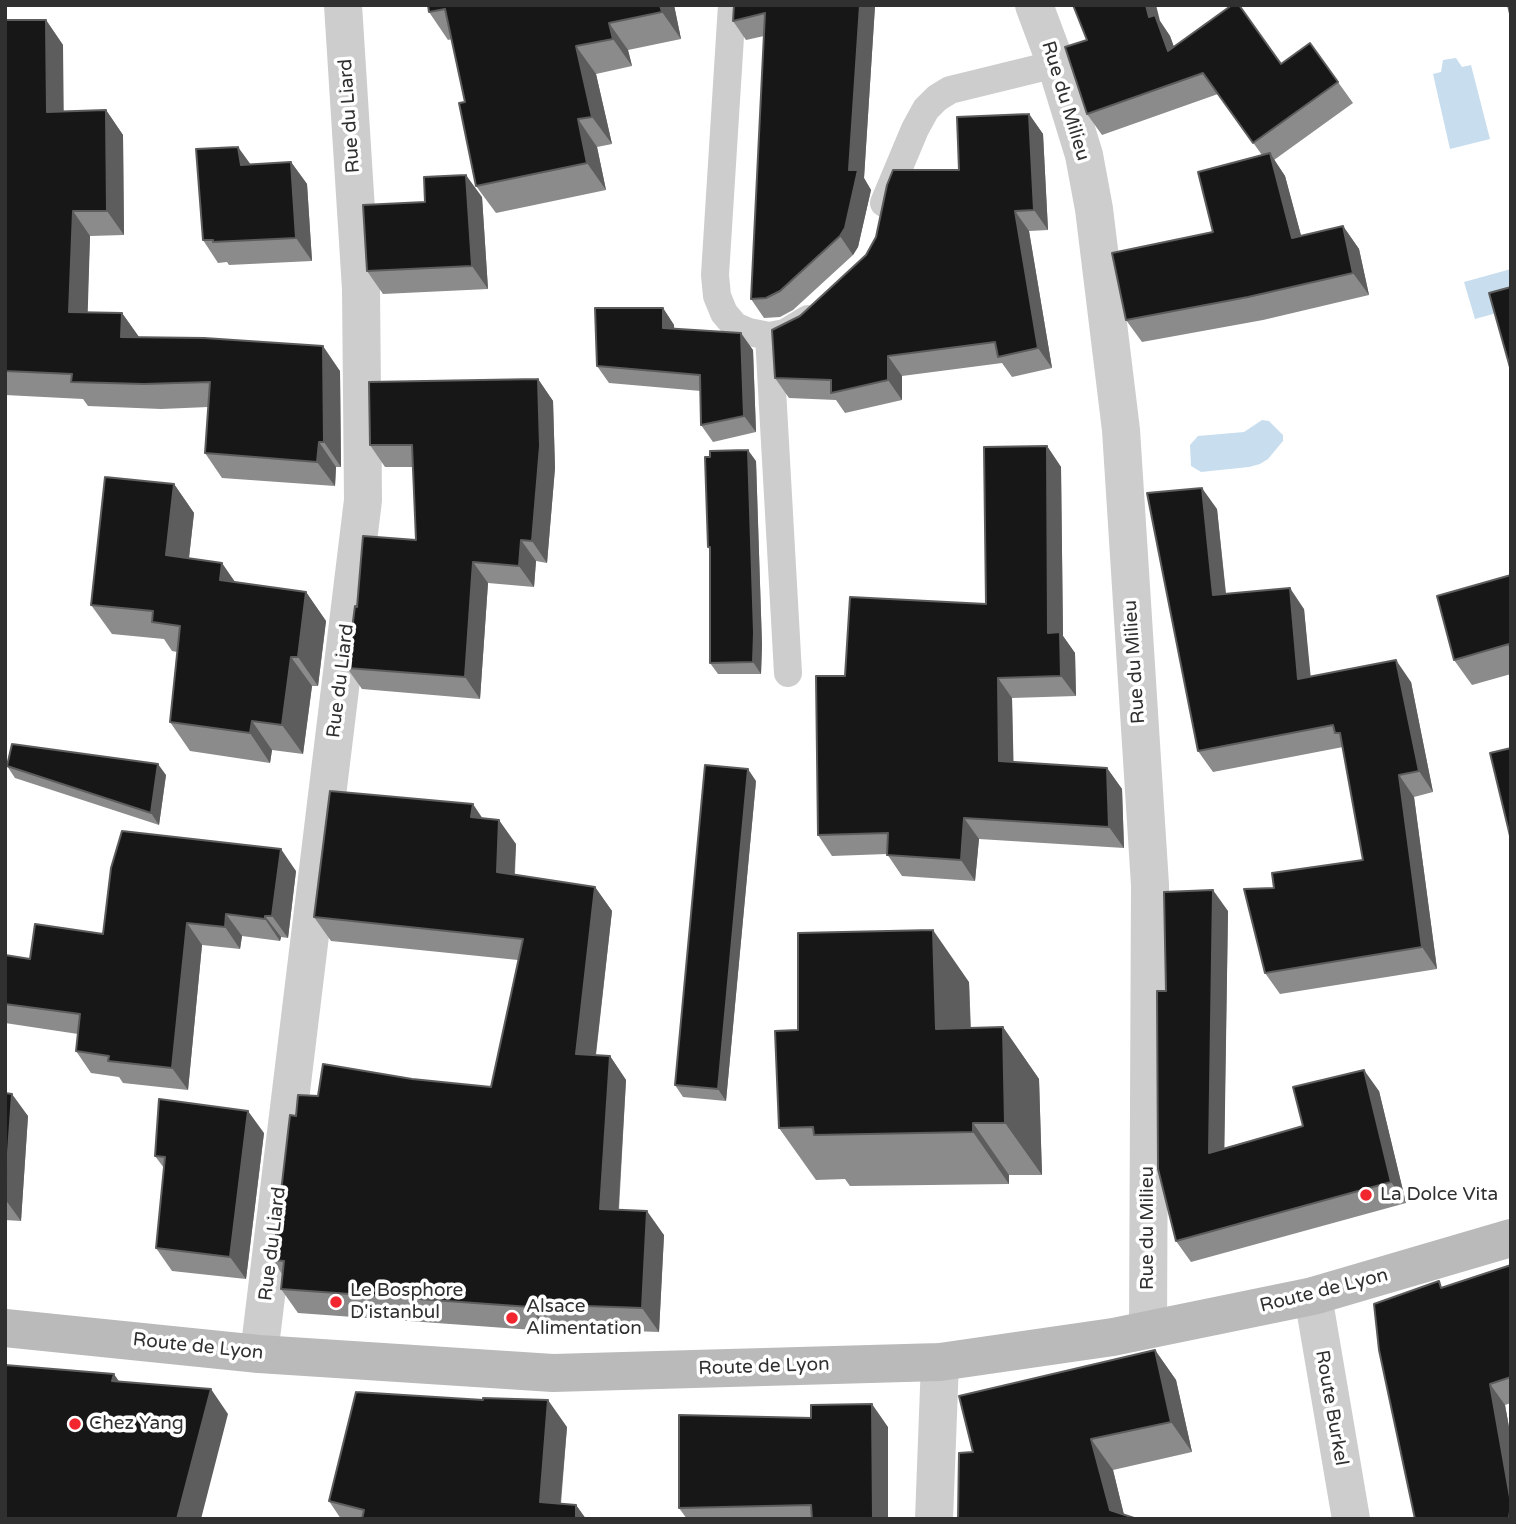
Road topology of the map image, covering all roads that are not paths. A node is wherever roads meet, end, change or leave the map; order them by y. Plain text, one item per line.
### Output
1 (343, 5) edge
2 (732, 5) edge
3 (1034, 5) edge
4 (1056, 64) junction
5 (879, 225) edge
6 (830, 300) edge
7 (769, 336) junction
8 (788, 673) dead end
9 (1511, 1238) edge
10 (1313, 1296) junction
11 (5, 1328) edge
12 (1148, 1329) junction
13 (259, 1354) junction
14 (940, 1362) junction
15 (933, 1519) edge
16 (1352, 1519) edge

1 - 13 street, Rue du Liard
2 - 7 lane
3 - 4 street, Rue du Milieu
4 - 5 lane
4 - 12 street, Rue du Milieu
6 - 7 lane
7 - 8 lane
9 - 10 main road, Route de Lyon
10 - 12 main road, Route de Lyon
10 - 16 street, Route Burkel
11 - 13 main road, Route de Lyon
12 - 14 main road, Route de Lyon
13 - 14 main road, Route de Lyon
14 - 15 street

